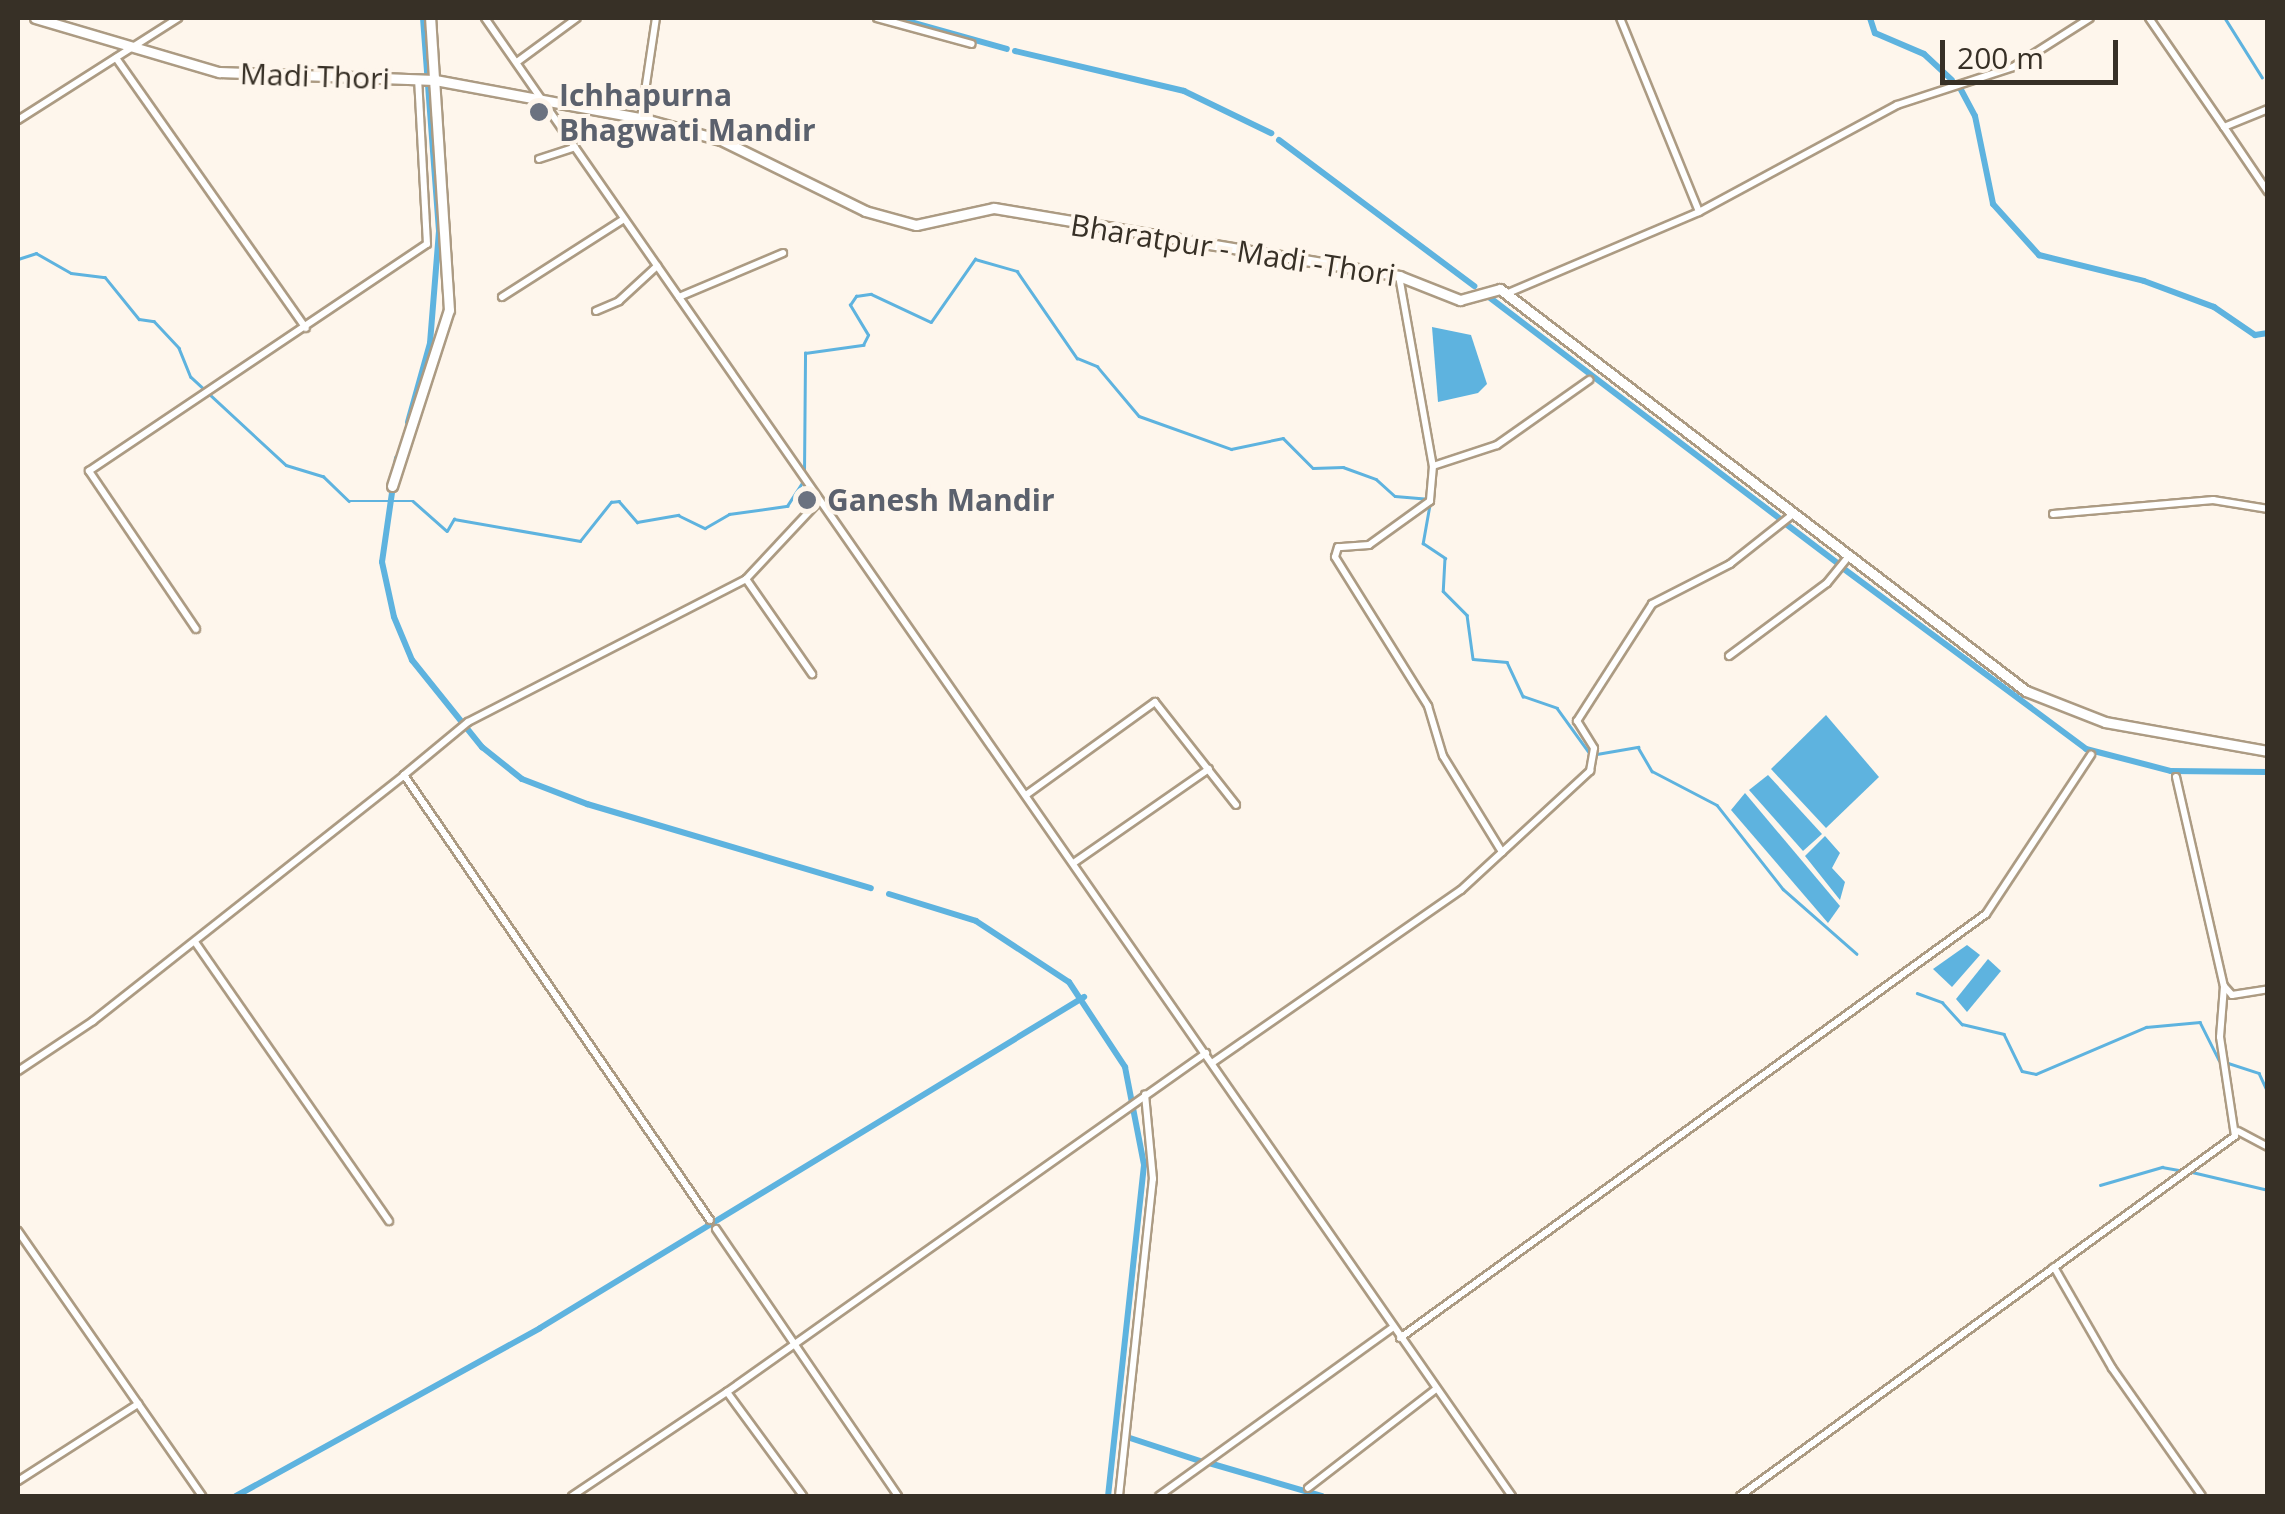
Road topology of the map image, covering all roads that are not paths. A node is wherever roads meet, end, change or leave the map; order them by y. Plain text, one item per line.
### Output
1 (35, 18) edge
2 (178, 18) edge
3 (430, 18) edge
4 (485, 18) edge
5 (577, 18) edge
6 (656, 18) edge
7 (877, 18) edge
8 (1620, 18) edge
9 (2090, 18) edge
10 (2150, 18) edge
11 (972, 44) dead end
12 (131, 48) junction
13 (116, 58) junction
14 (517, 62) junction
15 (428, 80) junction
16 (545, 101) junction
17 (2268, 109) edge
18 (641, 118) junction
19 (18, 120) edge
20 (2224, 127) junction
21 (575, 147) junction
22 (539, 160) dead end
23 (2268, 192) edge
24 (1699, 212) junction
25 (624, 219) junction
26 (783, 253) dead end
27 (657, 266) junction
28 (1399, 276) junction
29 (1508, 292) junction
30 (502, 296) dead end
31 (679, 297) junction
32 (596, 311) dead end
33 (306, 328) junction
34 (1589, 380) dead end
35 (1433, 466) junction
36 (392, 486) dead end
37 (818, 502) junction
38 (2268, 509) edge
39 (1793, 514) junction
40 (2053, 514) dead end
41 (1848, 556) junction
42 (746, 578) junction
43 (196, 629) dead end
44 (1729, 656) dead end
45 (812, 674) dead end
46 (2268, 751) edge
47 (2091, 755) dead end
48 (1210, 768) junction
49 (404, 775) junction
50 (2176, 777) dead end
51 (1026, 794) junction
52 (1236, 805) dead end
53 (1502, 852) junction
54 (1074, 862) junction
55 (195, 942) junction
56 (2224, 986) junction
57 (2268, 989) edge
58 (1206, 1053) junction
59 (1212, 1062) junction
60 (18, 1071) edge
61 (1143, 1096) junction
62 (2238, 1131) junction
63 (2268, 1147) edge
64 (710, 1220) dead end
65 (390, 1222) dead end
66 (716, 1229) dead end
67 (18, 1230) edge
68 (2054, 1267) junction
69 (1392, 1327) junction
70 (1400, 1338) junction
71 (796, 1351) junction
72 (1436, 1389) junction
73 (728, 1392) junction
74 (138, 1404) junction
75 (18, 1481) edge
76 (1308, 1488) dead end
77 (202, 1496) edge
78 (572, 1496) edge
79 (802, 1496) edge
80 (898, 1496) edge
81 (1119, 1496) edge
82 (1159, 1496) edge
83 (1512, 1496) edge
84 (1740, 1496) edge
85 (2202, 1496) edge

1 - 12 main road, Madi Thori
2 - 12 street
3 - 15 main road
4 - 14 street
5 - 14 street
6 - 18 street
7 - 11 street
8 - 24 street
9 - 24 street
10 - 20 street
12 - 13 street
12 - 15 main road, Madi Thori
13 - 19 street
13 - 33 street
14 - 16 street
15 - 16 main road, Bharatpur - Madi -Thori
15 - 33 street
15 - 36 main road
16 - 18 main road, Bharatpur - Madi -Thori
16 - 21 street
17 - 20 street
18 - 28 main road, Bharatpur - Madi -Thori
20 - 23 street
21 - 22 street
21 - 25 street
24 - 29 street
25 - 27 street
25 - 30 street
26 - 31 street
27 - 31 street
27 - 32 street
28 - 29 main road, Bharatpur - Madi -Thori
28 - 35 street
29 - 39 main road
31 - 37 street
33 - 43 street
34 - 35 street
35 - 53 street
37 - 42 street
37 - 51 street
38 - 40 street
39 - 41 main road
39 - 53 street
41 - 44 street
41 - 46 main road
42 - 45 street
42 - 49 street
47 - 70 street
48 - 51 street
48 - 52 street
48 - 54 street
49 - 55 street
49 - 64 street
50 - 56 street
51 - 54 street
53 - 59 street
54 - 58 street
55 - 60 street
55 - 65 street
56 - 57 street
56 - 62 street
58 - 59 street
58 - 61 street
59 - 69 street
61 - 71 street
61 - 81 street
62 - 63 street
62 - 68 street
66 - 71 street
67 - 74 street
68 - 84 street
68 - 85 street
69 - 70 street
69 - 82 street
70 - 72 street
71 - 73 street
71 - 80 street
72 - 76 street
72 - 83 street
73 - 78 street
73 - 79 street
74 - 75 street
74 - 77 street

